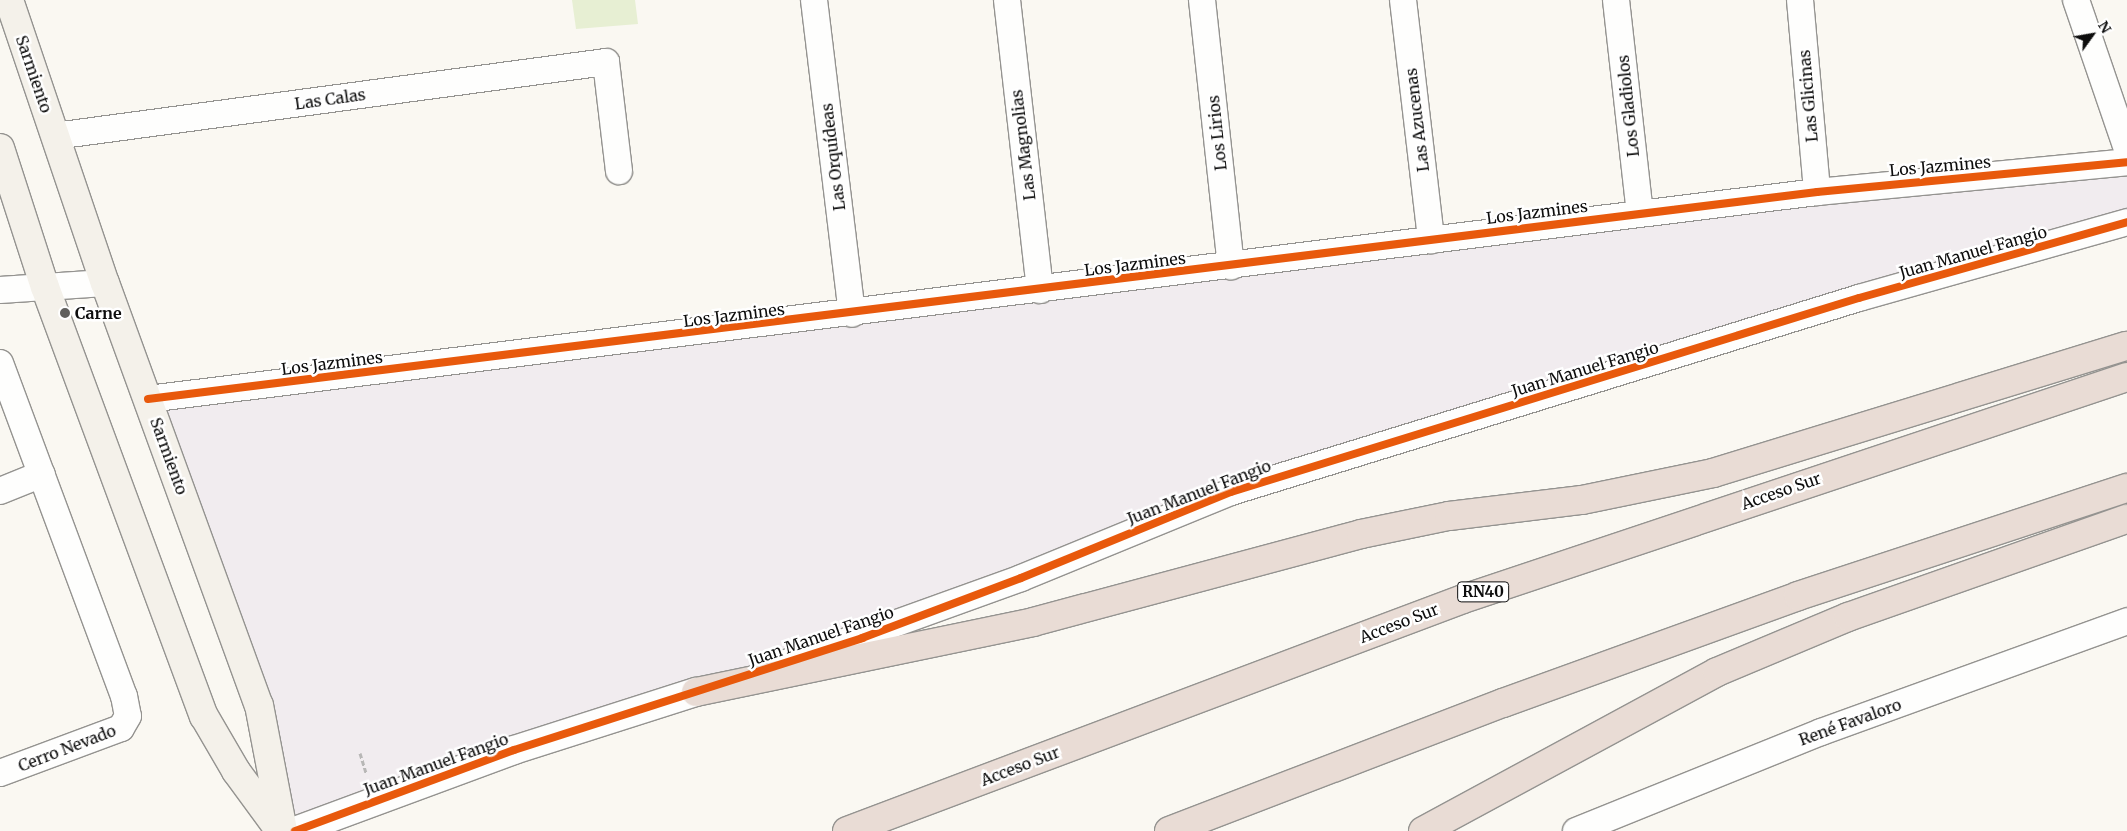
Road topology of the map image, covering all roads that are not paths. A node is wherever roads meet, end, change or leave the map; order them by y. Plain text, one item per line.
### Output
1 (9, 0) edge
2 (814, 0) edge
3 (1007, 0) edge
4 (1202, 0) edge
5 (1403, 0) edge
6 (1616, 0) edge
7 (1800, 0) edge
8 (2076, 0) edge
9 (55, 136) junction
10 (0, 148) edge
11 (2127, 149) edge
12 (2127, 162) edge
13 (619, 171) dead end
14 (1816, 192) junction
15 (1640, 213) junction
16 (2127, 222) edge
17 (1431, 240) junction
18 (1231, 266) junction
19 (105, 283) junction
20 (45, 287) junction
21 (0, 290) edge
22 (1040, 290) junction
23 (852, 314) junction
24 (2127, 346) edge
25 (0, 362) edge
26 (2127, 377) edge
27 (148, 399) junction
28 (42, 474) junction
29 (2127, 488) edge
30 (0, 491) edge
31 (2127, 519) edge
32 (2127, 621) edge
33 (696, 692) junction
34 (0, 773) edge
35 (282, 831) edge
36 (295, 831) edge
37 (848, 831) edge
38 (1169, 831) edge
39 (1423, 831) edge
40 (1576, 831) edge

1 - 9 main road, Sarmiento
2 - 23 street, Las Orquídeas
3 - 22 street, Las Magnolias
4 - 18 street, Los Lirios
5 - 17 street, Las Azucenas
6 - 15 street, Los Gladiolos
7 - 14 street, Las Glicinas
8 - 11 street
9 - 13 street, Las Calas
9 - 19 main road, Sarmiento
10 - 20 main road, Sarmiento
12 - 14 street, Los Jazmines
14 - 15 street, Los Jazmines
15 - 17 street, Los Jazmines
16 - 33 street, Juan Manuel Fangio
17 - 18 street, Los Jazmines
18 - 22 street, Los Jazmines
19 - 20 street
19 - 27 main road, Sarmiento
20 - 21 street
20 - 35 main road, Sarmiento
22 - 23 street, Los Jazmines
23 - 27 street, Los Jazmines
24 - 33 highway
25 - 28 street
26 - 37 highway, Acceso Sur / RN40
27 - 35 main road, Sarmiento
28 - 30 street
28 - 34 street, Cerro Nevado
29 - 38 highway
31 - 39 highway
32 - 40 street, René Favaloro
33 - 36 street, Juan Manuel Fangio

